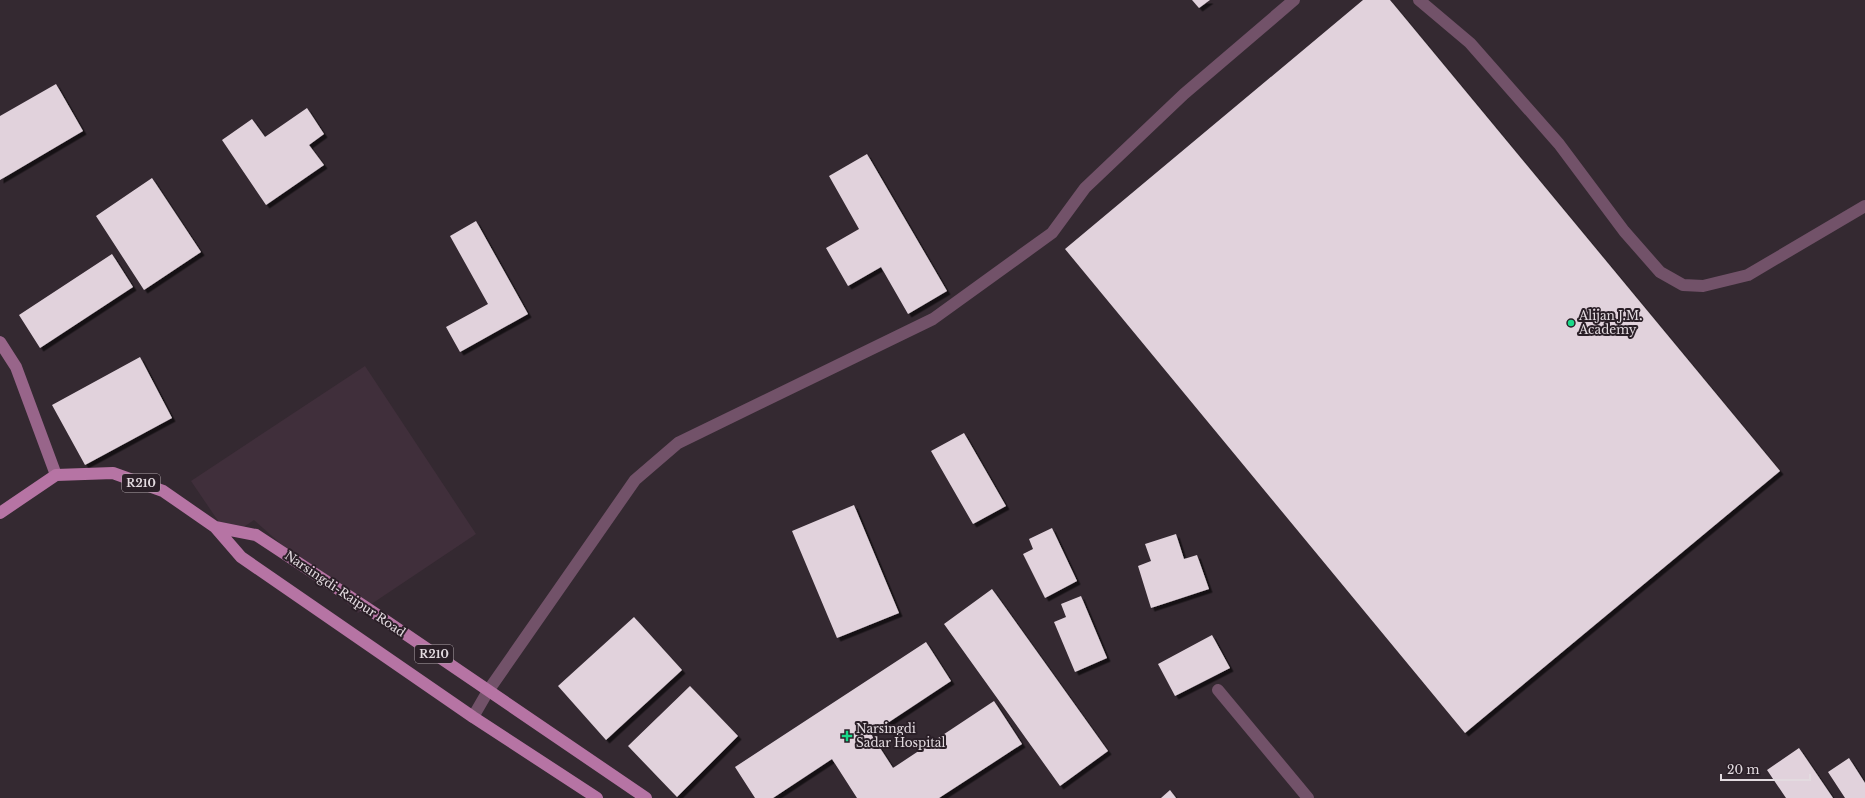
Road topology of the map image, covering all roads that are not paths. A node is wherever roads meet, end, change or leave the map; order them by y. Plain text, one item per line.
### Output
1 (1294, 0) edge
2 (1419, 0) edge
3 (1865, 206) edge
4 (0, 342) edge
5 (56, 475) junction
6 (0, 513) edge
7 (215, 527) junction
8 (1218, 690) dead end
9 (488, 691) junction
10 (473, 717) junction
11 (597, 798) edge
12 (646, 798) edge
13 (1308, 798) edge

1 - 9 street
2 - 3 street
4 - 5 street
5 - 6 main road
5 - 7 main road, Narsingdi-Raipur Road / R210
7 - 9 main road, Narsingdi-Raipur Road / R210
7 - 10 main road, Narsingdi-Raipur Road / R210
8 - 13 street
9 - 10 street
9 - 12 main road, Narsingdi-Raipur Road / R210
10 - 11 main road, Narsingdi-Raipur Road / R210

